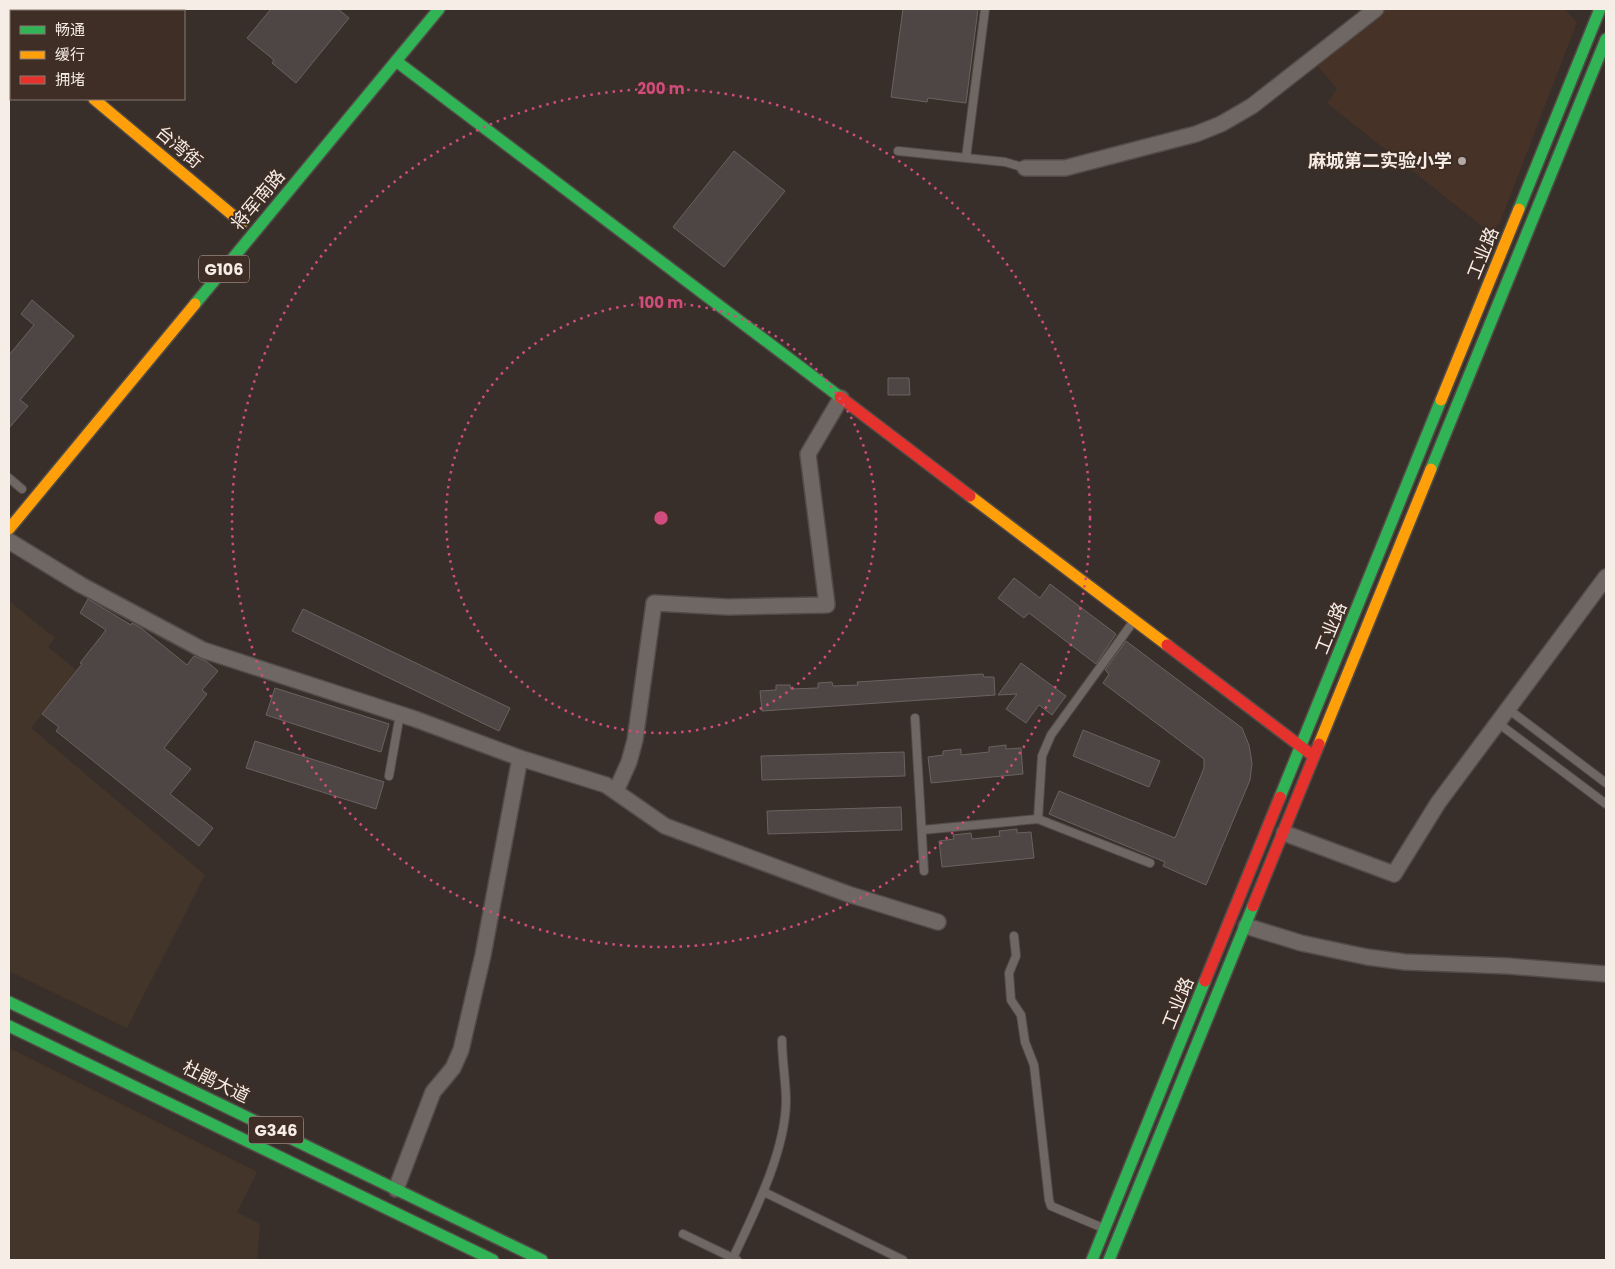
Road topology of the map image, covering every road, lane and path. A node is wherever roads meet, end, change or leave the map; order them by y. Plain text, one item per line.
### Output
1 (439, 9) edge
2 (985, 9) edge
3 (1376, 9) edge
4 (1600, 9) edge
5 (1606, 39) edge
6 (396, 61) junction
7 (95, 100) edge
8 (898, 151) dead end
9 (966, 158) junction
10 (1025, 168) joint
11 (242, 223) dead end
12 (841, 398) junction
13 (9, 478) edge
14 (25, 485) joint
15 (12, 500) dead end
16 (9, 529) edge
17 (9, 541) edge
18 (1606, 577) edge
19 (1134, 620) junction
20 (1508, 709) junction
21 (400, 714) junction
22 (915, 718) dead end
23 (1498, 723) junction
24 (1302, 747) junction
25 (1315, 757) junction
26 (520, 758) junction
27 (389, 776) dead end
28 (1606, 783) edge
29 (616, 791) junction
30 (1606, 804) edge
31 (1038, 819) junction
32 (922, 830) junction
33 (1284, 834) junction
34 (1150, 863) dead end
35 (924, 871) dead end
36 (938, 922) dead end
37 (1246, 926) junction
38 (1014, 936) dead end
39 (1606, 974) edge
40 (9, 1002) edge
41 (9, 1026) edge
42 (782, 1040) dead end
43 (396, 1188) junction
44 (764, 1192) junction
45 (1105, 1229) junction
46 (683, 1234) dead end
47 (735, 1259) edge
48 (493, 1260) edge
49 (542, 1260) edge
50 (903, 1260) edge
51 (1092, 1260) edge
52 (1109, 1260) edge

1 - 6 main road, 将军南路 / G106
2 - 9 lane
3 - 10 street
4 - 24 main road, 工业路
5 - 25 main road, 工业路
6 - 12 main road
6 - 16 main road, 将军南路 / G106
7 - 11 main road, 台湾街
8 - 9 lane
9 - 10 lane
12 - 19 main road
12 - 29 street
13 - 14 lane
14 - 15 main road
17 - 21 street
18 - 20 street
19 - 24 main road
19 - 31 lane
20 - 23 street
20 - 28 lane
21 - 26 street
21 - 27 lane
22 - 32 lane
23 - 30 lane
23 - 33 street
24 - 25 main road
24 - 45 main road, 工业路
25 - 33 main road, 工业路
26 - 29 street
26 - 43 street
29 - 36 street
31 - 32 lane
31 - 34 lane
32 - 35 lane
33 - 37 main road, 工业路
37 - 39 street
37 - 52 main road, 工业路
38 - 45 lane
40 - 43 main road, 杜鹃大道 / G346
41 - 48 main road, G346
42 - 44 lane
43 - 49 main road, 杜鹃大道 / G346
44 - 47 lane
44 - 50 lane
45 - 51 main road, 工业路
46 - 47 lane

